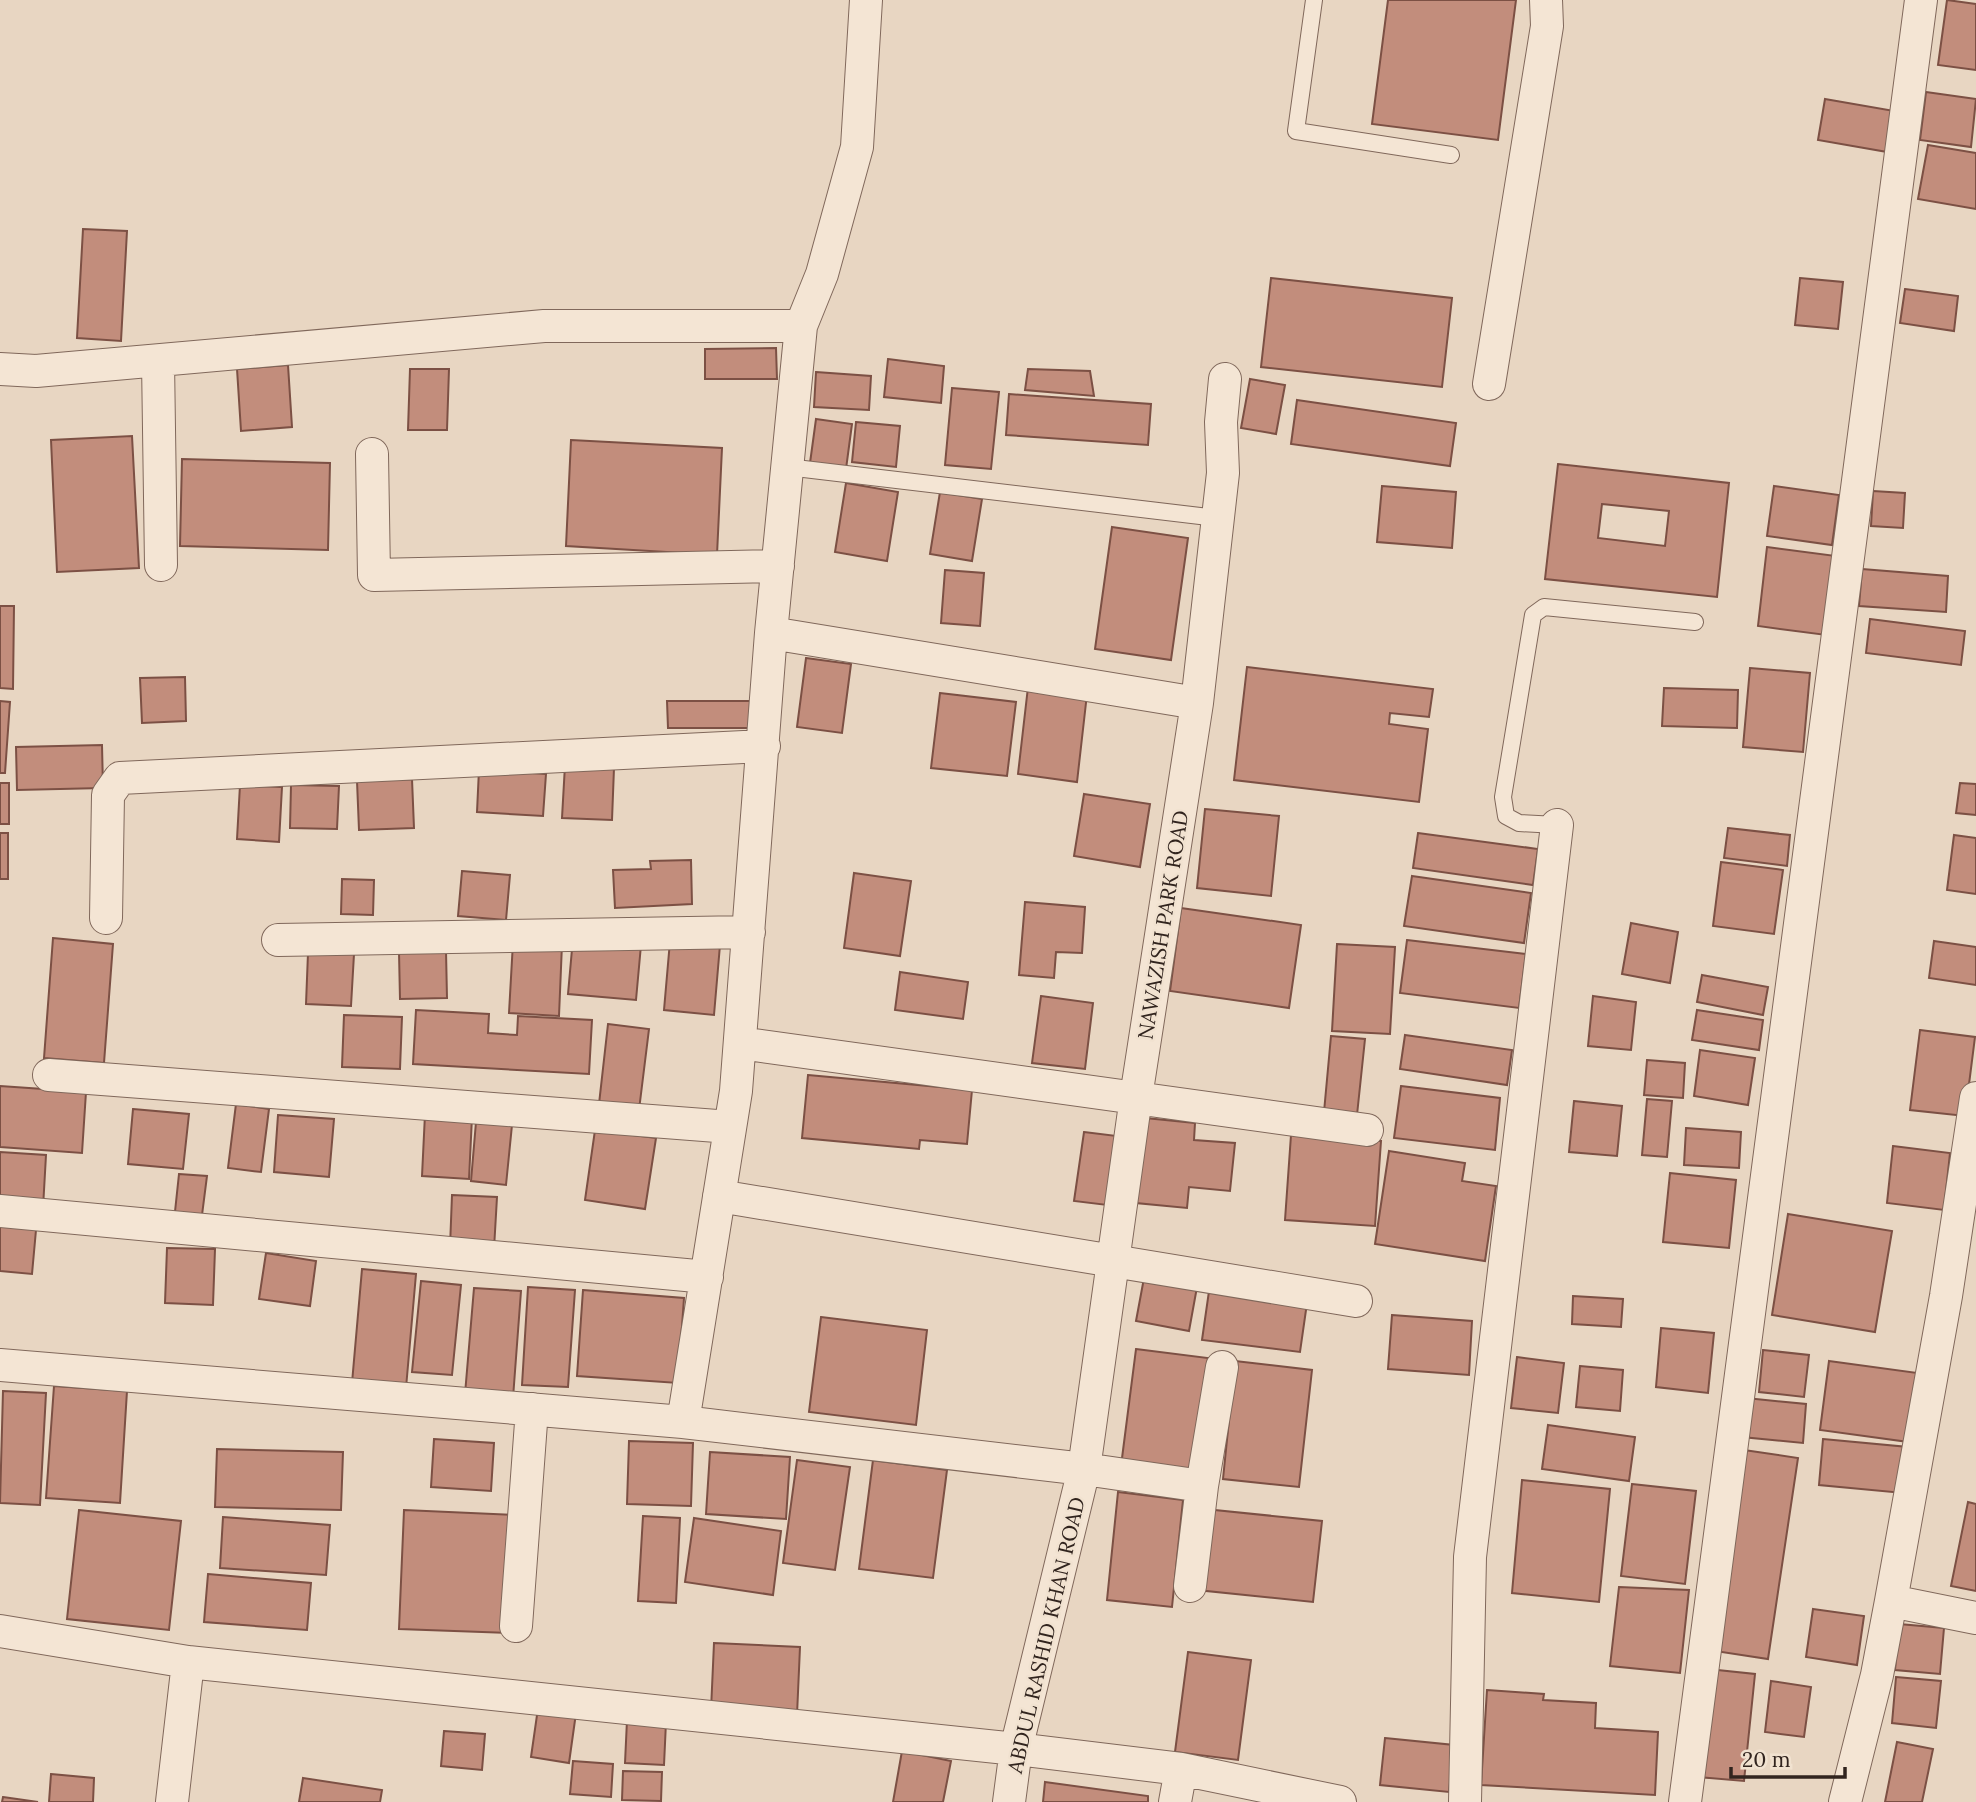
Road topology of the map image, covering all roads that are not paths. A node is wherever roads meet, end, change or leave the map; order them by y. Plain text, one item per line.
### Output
1 (866, 0) edge
2 (1314, 0) edge
3 (1546, 0) edge
4 (1921, 0) edge
5 (1451, 155) dead end
6 (801, 326) junction
7 (158, 360) junction
8 (0, 369) edge
9 (1224, 379) dead end
10 (1489, 384) dead end
11 (372, 454) dead end
12 (787, 467) junction
13 (1217, 518) junction
14 (161, 565) dead end
15 (778, 566) junction
16 (1695, 622) dead end
17 (771, 633) junction
18 (1197, 703) junction
19 (764, 746) junction
20 (1557, 825) joint
21 (106, 918) dead end
22 (748, 932) junction
23 (278, 940) dead end
24 (740, 1043) junction
25 (49, 1075) dead end
26 (1136, 1097) junction
27 (1976, 1098) edge
28 (730, 1127) junction
29 (1367, 1130) dead end
30 (719, 1196) junction
31 (0, 1211) edge
32 (1113, 1260) junction
33 (707, 1277) junction
34 (1356, 1301) dead end
35 (0, 1365) edge
36 (1222, 1367) dead end
37 (532, 1409) junction
38 (683, 1422) junction
39 (1084, 1469) junction
40 (1202, 1486) junction
41 (1190, 1586) dead end
42 (1891, 1601) junction
43 (1976, 1618) edge
44 (516, 1626) dead end
45 (0, 1631) edge
46 (188, 1662) junction
47 (1016, 1749) junction
48 (1181, 1769) junction
49 (172, 1802) edge
50 (1009, 1802) edge
51 (1175, 1802) edge
52 (1340, 1802) edge
53 (1465, 1802) edge
54 (1685, 1802) edge
55 (1845, 1802) edge

1 - 6 street
2 - 5 lane
3 - 10 street
4 - 54 street
6 - 7 street
6 - 12 street
7 - 8 street
7 - 14 street
9 - 13 street, NAWAZISH PARK ROAD
11 - 15 street
12 - 13 lane
12 - 15 street
13 - 18 street, NAWAZISH PARK ROAD
15 - 17 street
16 - 20 lane
17 - 18 street
17 - 19 street
18 - 26 street, NAWAZISH PARK ROAD
19 - 21 street
19 - 22 street
20 - 53 street
22 - 23 street
22 - 24 street
24 - 26 street
24 - 28 street
25 - 28 street
26 - 29 street
26 - 32 street, NAWAZISH PARK ROAD
27 - 42 street
28 - 30 street
30 - 32 street
30 - 33 street
31 - 33 street
32 - 34 street
32 - 39 street, NAWAZISH PARK ROAD
33 - 38 street
35 - 37 street
36 - 40 street
37 - 38 street
37 - 44 street
38 - 39 street
39 - 40 street
39 - 47 street, ABDUL RASHID KHAN ROAD
40 - 41 street
42 - 43 street
42 - 55 street
45 - 46 street
46 - 47 street
46 - 49 street
47 - 48 street
47 - 50 street, ABDUL RASHID KHAN ROAD
48 - 51 street
48 - 52 street

